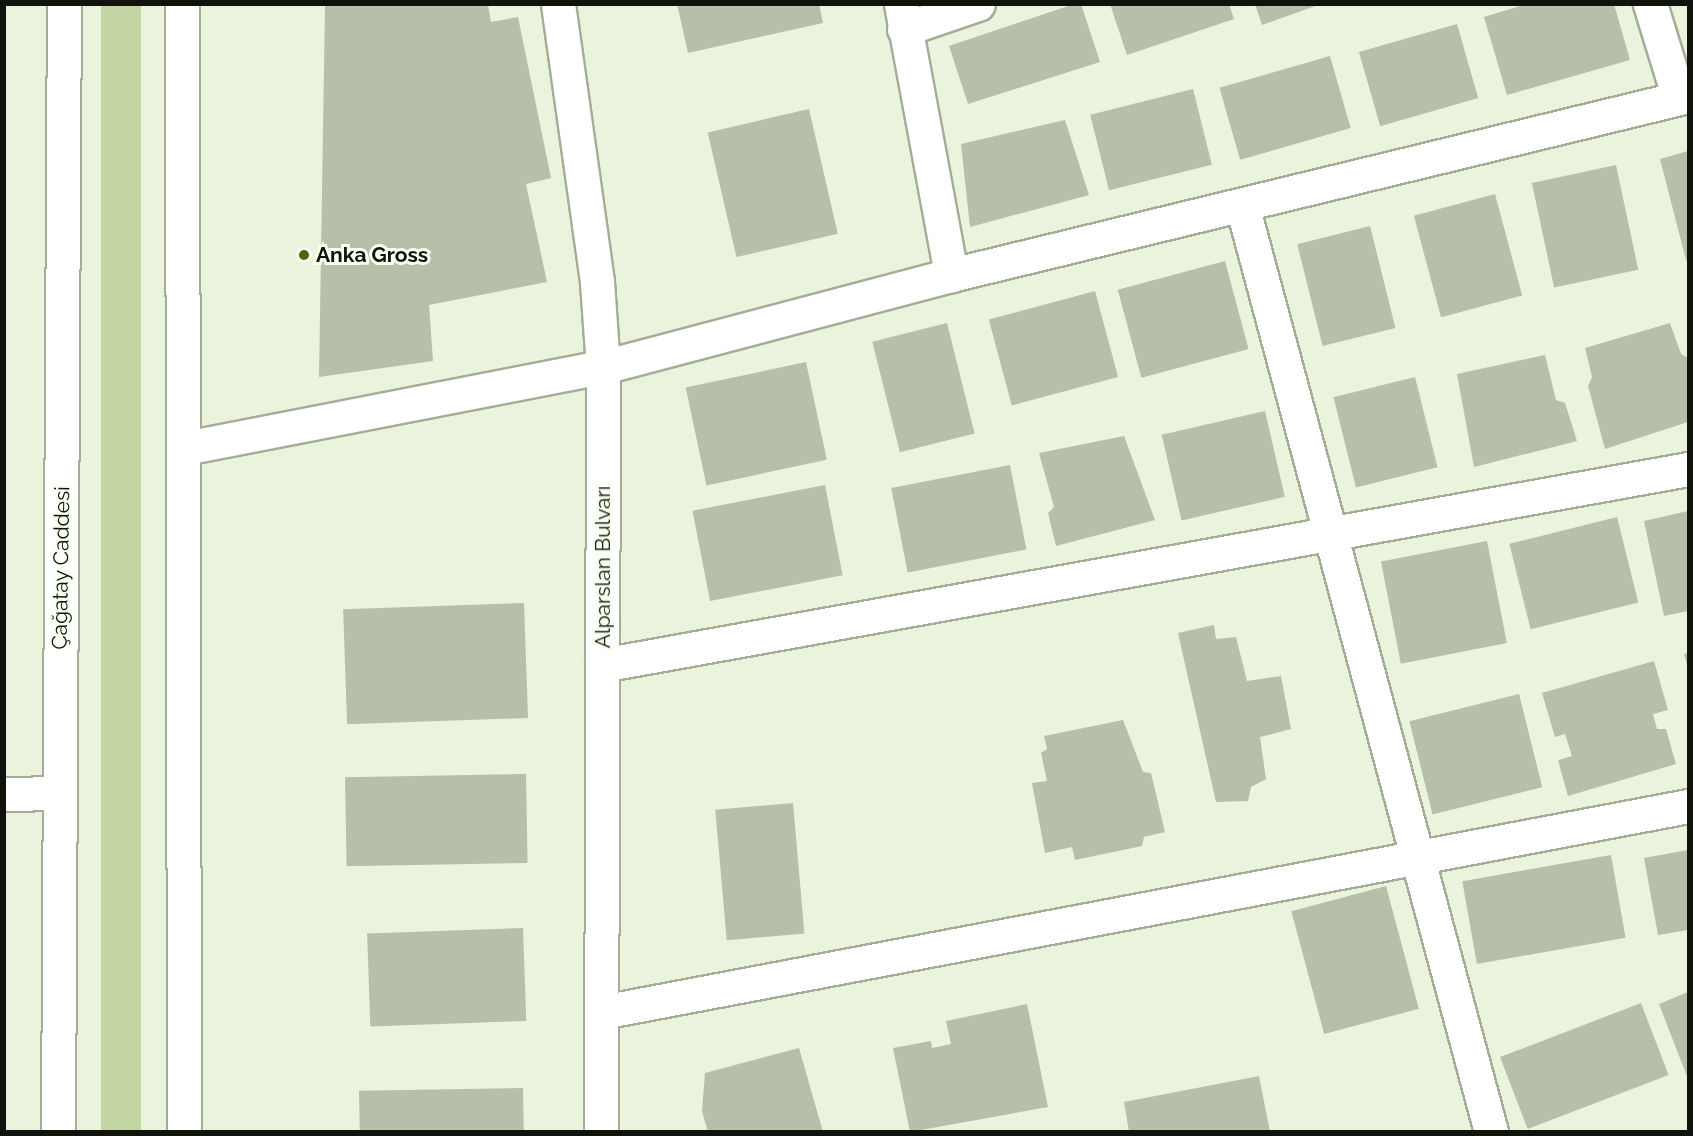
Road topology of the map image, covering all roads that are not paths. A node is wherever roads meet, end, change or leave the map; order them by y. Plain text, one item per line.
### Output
1 (64, 4) edge
2 (182, 4) edge
3 (558, 4) edge
4 (978, 4) edge
5 (1650, 4) edge
6 (902, 17) edge
7 (1684, 97) edge
8 (1242, 205) junction
9 (951, 275) junction
10 (603, 367) junction
11 (185, 448) junction
12 (1689, 470) edge
13 (1331, 533) junction
14 (602, 665) junction
15 (59, 793) junction
16 (4, 794) edge
17 (1689, 806) edge
18 (1419, 860) junction
19 (602, 1012) junction
20 (58, 1131) edge
21 (184, 1131) edge
22 (602, 1131) edge
23 (1491, 1131) edge

1 - 15 street, Çağatay Caddesi
2 - 11 street
3 - 10 street, Alparslan Bulvarı
4 - 6 street
5 - 7 street
6 - 9 street
7 - 8 street
8 - 9 street
8 - 13 street
9 - 10 street
10 - 11 street
10 - 14 street, Alparslan Bulvarı
11 - 21 street
12 - 13 street
13 - 14 street
13 - 18 street
14 - 19 street, Alparslan Bulvarı
15 - 16 street
15 - 20 street, Çağatay Caddesi
17 - 18 street
18 - 19 street
18 - 23 street
19 - 22 street, Alparslan Bulvarı

